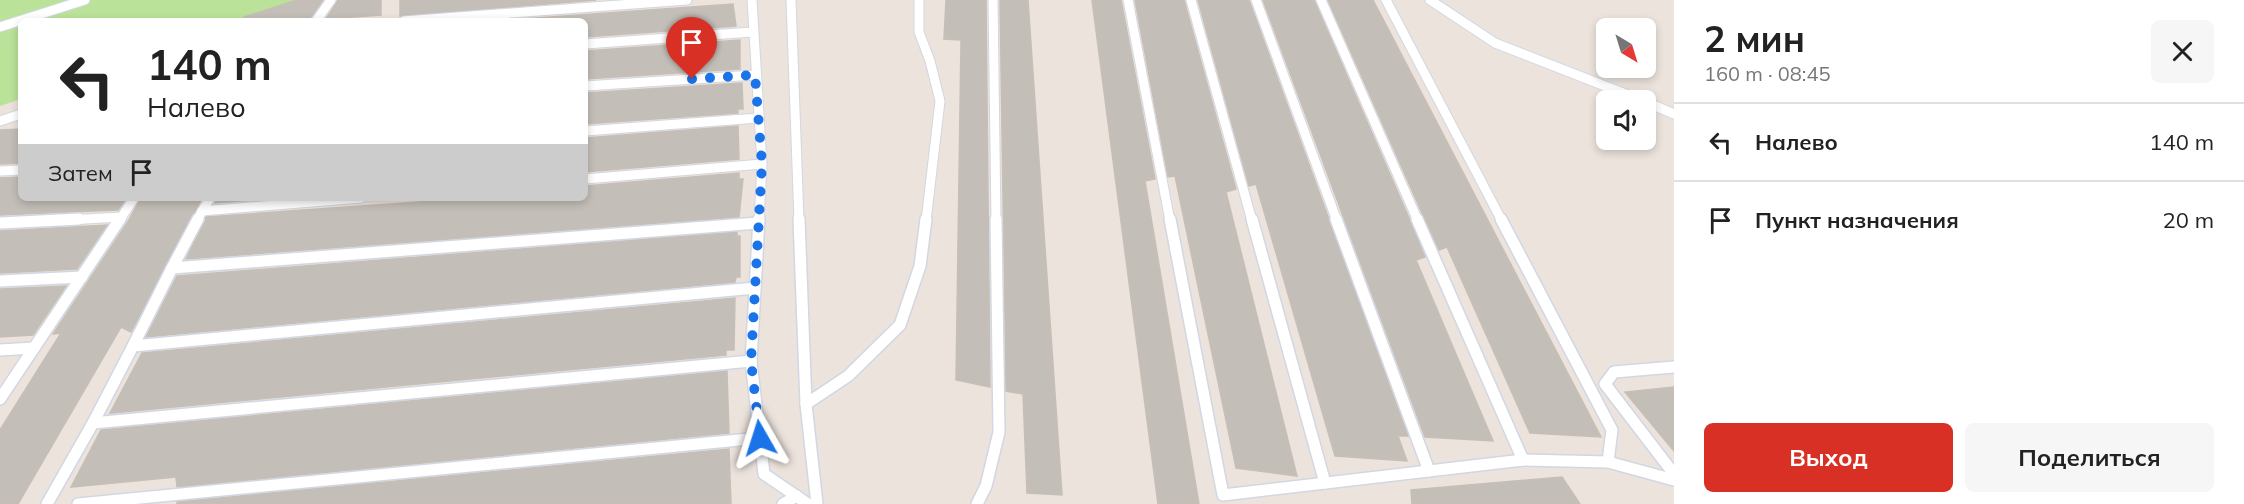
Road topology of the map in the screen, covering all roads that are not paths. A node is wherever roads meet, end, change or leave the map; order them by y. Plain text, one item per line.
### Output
1 (85, 0) edge
2 (331, 0) edge
3 (687, 0) edge
4 (752, 0) edge
5 (791, 0) edge
6 (919, 0) edge
7 (993, 0) edge
8 (1128, 0) edge
9 (1191, 0) edge
10 (1256, 0) edge
11 (1321, 0) edge
12 (1386, 0) edge
13 (1430, 0) edge
14 (28, 18) edge
15 (318, 18) edge
16 (444, 18) edge
17 (18, 21) edge
18 (0, 27) edge
19 (752, 32) junction
20 (588, 44) edge
21 (755, 75) junction
22 (588, 86) edge
23 (1616, 90) edge
24 (1656, 106) edge
25 (1674, 114) edge
26 (18, 117) edge
27 (758, 118) junction
28 (0, 121) edge
29 (588, 131) edge
30 (762, 164) junction
31 (18, 170) edge
32 (0, 171) edge
33 (588, 179) edge
34 (132, 201) edge
35 (208, 201) edge
36 (324, 201) edge
37 (202, 211) junction
38 (122, 217) junction
39 (0, 223) edge
40 (758, 223) junction
41 (172, 268) junction
42 (82, 277) junction
43 (0, 281) edge
44 (755, 288) junction
45 (133, 346) junction
46 (34, 348) junction
47 (0, 350) edge
48 (751, 361) junction
49 (1674, 367) edge
50 (0, 399) edge
51 (806, 404) junction
52 (93, 423) junction
53 (760, 438) junction
54 (1523, 460) junction
55 (1608, 462) junction
56 (1429, 471) junction
57 (1674, 474) edge
58 (1674, 480) edge
59 (1325, 483) junction
60 (803, 500) edge
61 (47, 504) edge
62 (78, 504) edge
63 (783, 504) edge
64 (817, 504) edge
65 (977, 504) edge

1 - 14 lane
2 - 15 lane
3 - 16 lane
4 - 19 lane
5 - 51 lane
6 - 51 lane
7 - 65 lane
8 - 59 lane
9 - 59 lane
10 - 56 lane
11 - 54 lane
12 - 55 lane
13 - 23 lane
17 - 18 lane
19 - 20 lane
19 - 21 lane
21 - 22 lane
21 - 27 lane
24 - 25 lane
26 - 28 lane
27 - 29 lane
27 - 30 lane
30 - 33 lane
30 - 40 lane
31 - 32 lane
34 - 38 lane
35 - 37 lane
36 - 37 lane
37 - 41 lane
38 - 39 lane
38 - 42 lane
40 - 41 lane
40 - 44 lane
41 - 45 lane
42 - 43 lane
42 - 46 lane
44 - 45 lane
44 - 48 lane
45 - 52 lane
46 - 47 lane
46 - 50 lane
48 - 52 lane
48 - 53 lane
49 - 57 lane
51 - 64 lane
52 - 61 lane
53 - 60 lane
53 - 62 lane
54 - 55 lane
54 - 56 lane
55 - 58 lane
56 - 59 lane
60 - 63 lane

